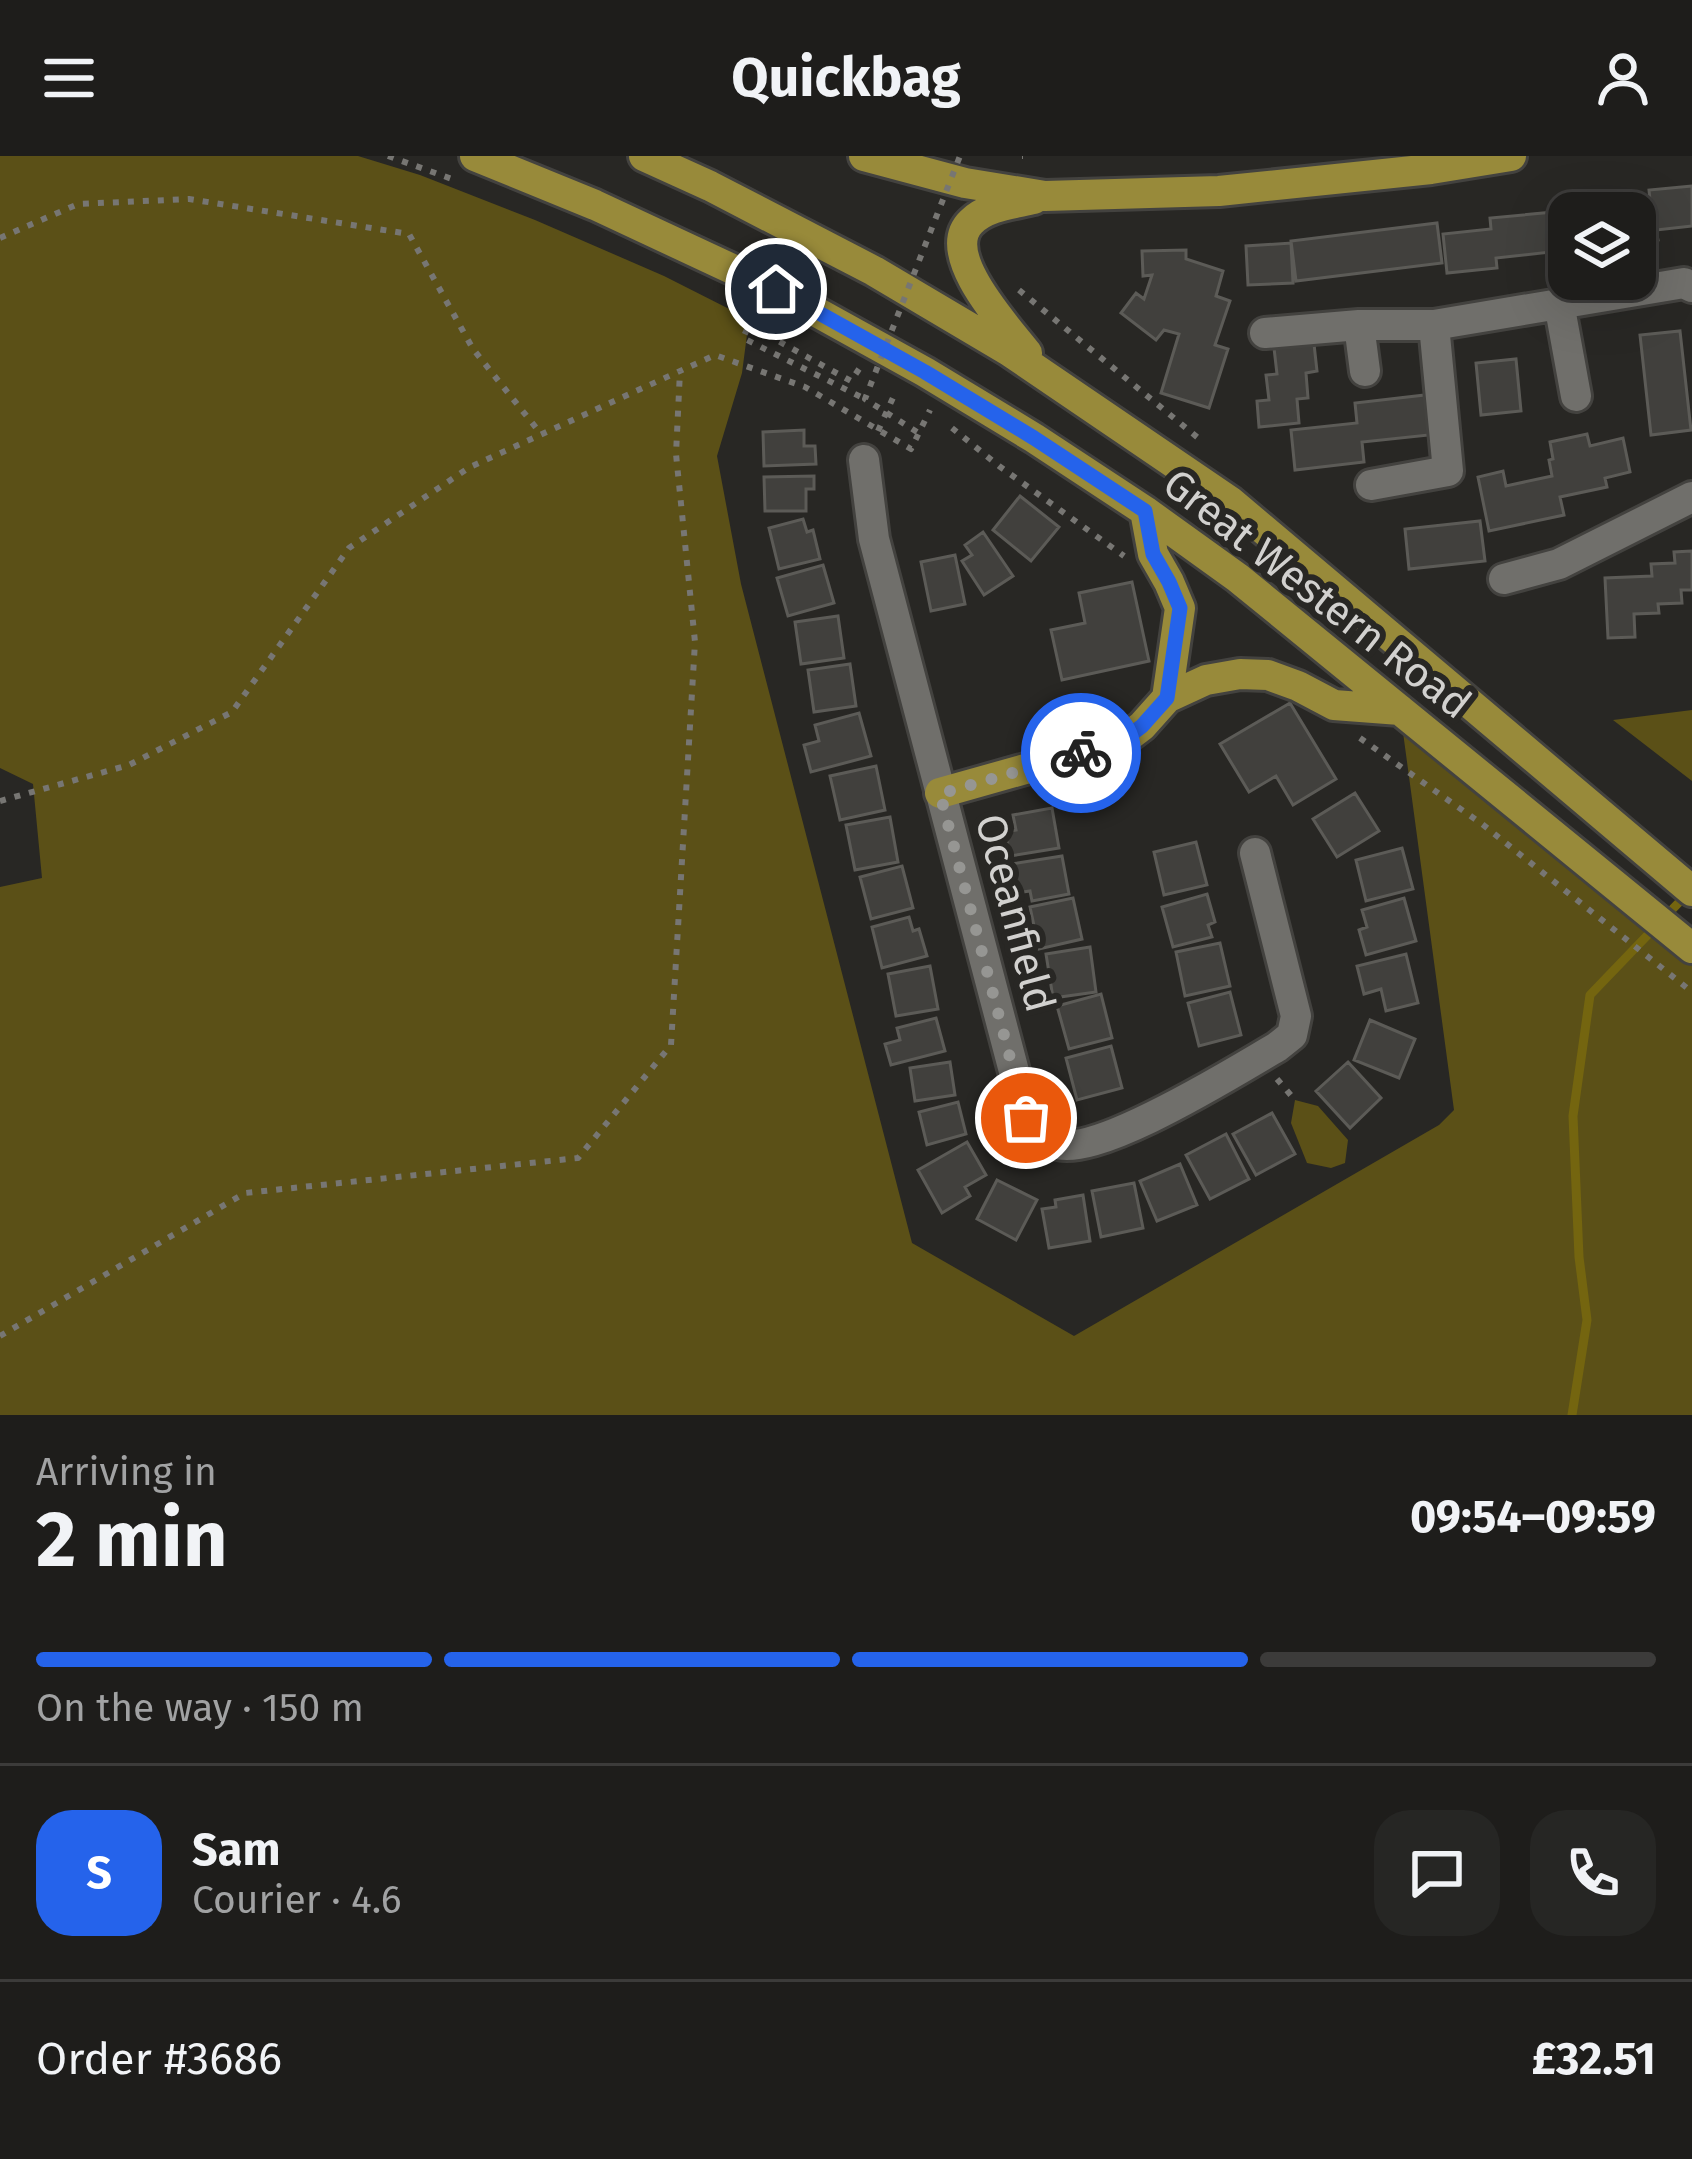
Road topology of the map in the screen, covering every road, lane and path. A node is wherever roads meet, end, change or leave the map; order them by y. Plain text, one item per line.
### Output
1 (388, 156) edge
2 (644, 156) edge
3 (864, 156) edge
4 (960, 156) edge
5 (1511, 156) edge
6 (469, 170) edge
7 (1046, 196) junction
8 (0, 238) edge
9 (1692, 286) edge
10 (1559, 304) junction
11 (1359, 325) junction
12 (1434, 325) junction
13 (1265, 333) dead end
14 (680, 371) junction
15 (1365, 371) dead end
16 (1045, 375) junction
17 (878, 380) dead end
18 (1576, 396) dead end
19 (865, 399) junction
20 (947, 424) dead end
21 (878, 431) junction
22 (919, 432) junction
23 (541, 434) junction
24 (864, 460) joint
25 (1371, 485) dead end
26 (1692, 497) edge
27 (1145, 511) junction
28 (1126, 556) dead end
29 (1504, 579) dead end
30 (1167, 698) junction
31 (1400, 710) junction
32 (1345, 727) dead end
33 (940, 794) junction
34 (0, 801) edge
35 (1256, 853) dead end
36 (1692, 891) edge
37 (1692, 948) edge
38 (1689, 989) edge
39 (0, 1336) edge

1 - 6 path
2 - 16 main road, Great Western Road
3 - 7 main road
4 - 19 path, bridge
5 - 7 main road
6 - 27 main road, Great Western Road
7 - 16 main road
8 - 23 path
9 - 10 street
10 - 12 street
10 - 18 street
11 - 12 street
11 - 13 street
11 - 15 street
12 - 25 street
14 - 21 path
14 - 23 path
14 - 39 path
16 - 36 main road, Great Western Road
17 - 19 path
19 - 22 path, bridge
20 - 28 path
21 - 22 path
21 - 22 path
21 - 24 path
23 - 34 path
24 - 33 street, Oceanfield
26 - 29 street
27 - 30 main road
27 - 31 main road, Great Western Road
30 - 31 main road
30 - 33 main road
31 - 37 main road, Great Western Road
32 - 38 path
33 - 35 street, Oceanfield

